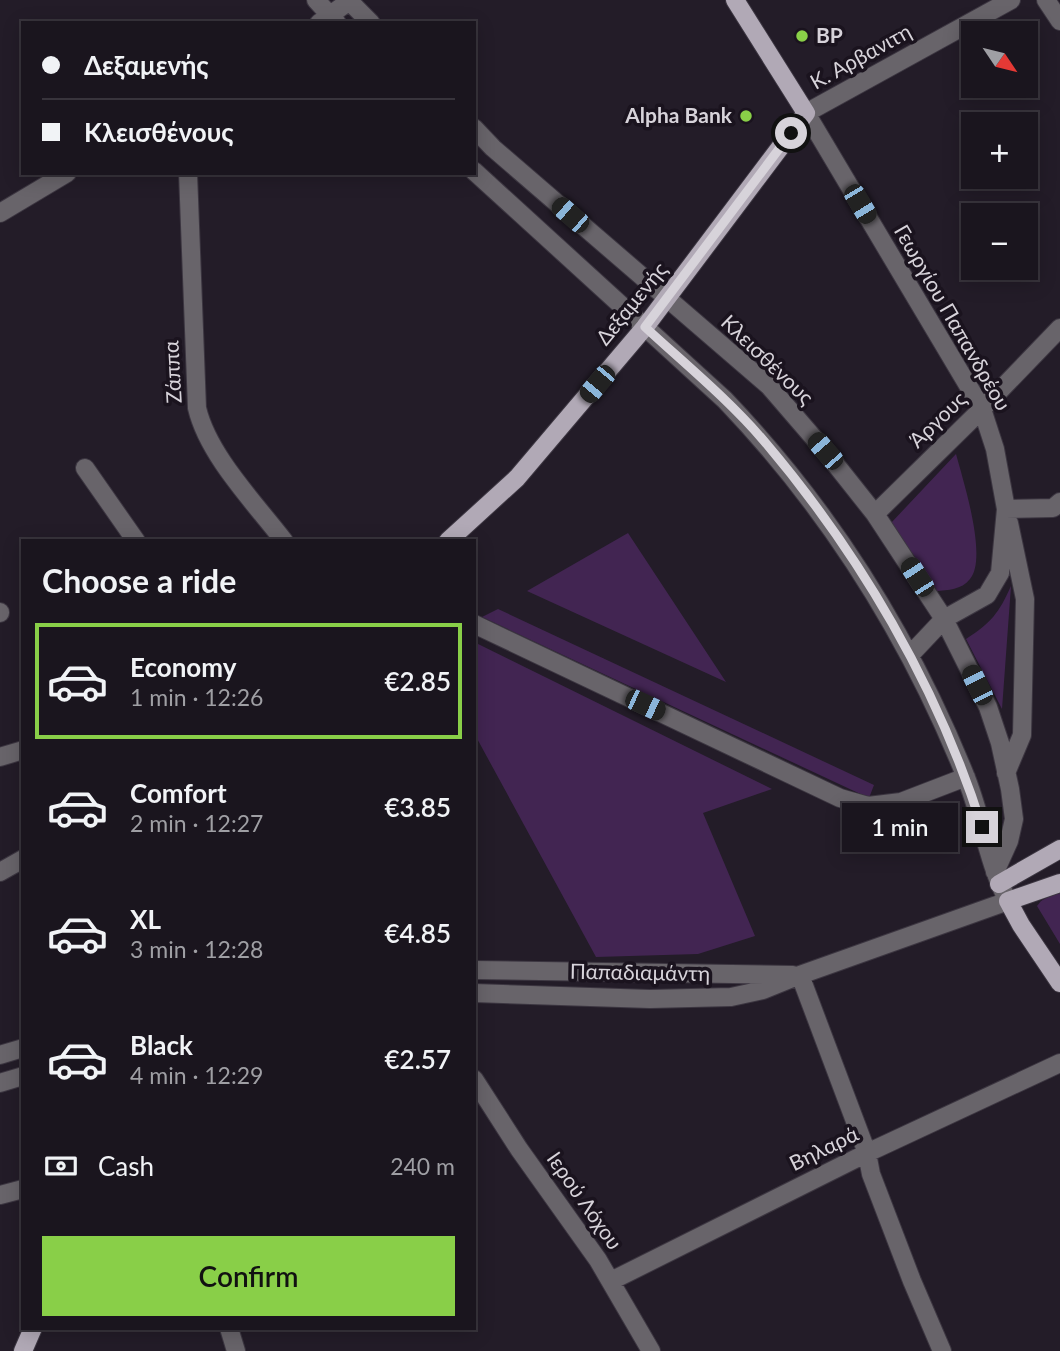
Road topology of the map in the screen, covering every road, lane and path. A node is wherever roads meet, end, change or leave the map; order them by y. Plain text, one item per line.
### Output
1 (316, 0) edge
2 (350, 0) edge
3 (735, 0) edge
4 (1011, 0) edge
5 (1045, 0) edge
6 (329, 21) edge
7 (369, 21) edge
8 (1060, 21) edge
9 (806, 113) junction
10 (476, 130) edge
11 (492, 148) junction
12 (476, 166) edge
13 (476, 170) edge
14 (65, 175) edge
15 (188, 175) edge
16 (0, 213) edge
17 (667, 299) junction
18 (645, 327) junction
19 (1060, 328) edge
20 (982, 410) junction
21 (85, 468) dead end
22 (1060, 502) edge
23 (1006, 509) junction
24 (875, 514) junction
25 (135, 539) edge
26 (282, 539) edge
27 (451, 539) edge
28 (944, 619) junction
29 (476, 625) edge
30 (911, 654) junction
31 (21, 751) edge
32 (0, 757) edge
33 (1006, 773) junction
34 (966, 777) junction
35 (1060, 849) edge
36 (21, 860) edge
37 (0, 872) edge
38 (997, 878) junction
39 (1060, 883) edge
40 (1008, 901) junction
41 (476, 970) edge
42 (800, 975) junction
43 (1060, 983) edge
44 (476, 993) edge
45 (21, 1049) edge
46 (0, 1055) edge
47 (1060, 1063) edge
48 (21, 1077) edge
49 (0, 1083) edge
50 (476, 1087) edge
51 (481, 1107) edge
52 (867, 1153) junction
53 (21, 1190) edge
54 (0, 1195) edge
55 (611, 1281) junction
56 (32, 1330) edge
57 (230, 1330) edge
58 (23, 1351) edge
59 (236, 1351) edge
60 (651, 1351) edge
61 (942, 1351) edge

1 - 6 street
2 - 6 street
2 - 7 street
3 - 9 main road, Γεωργίου Παπανδρέου
4 - 9 street, Κ. Αρβανιτη
5 - 8 street
9 - 17 main road, Δεξαμενής
9 - 20 street, Γεωργίου Παπανδρέου
10 - 11 street, Κλεισθένους
11 - 12 street
11 - 17 street, Κλεισθένους
13 - 18 street
14 - 16 street
15 - 26 street, Ζάππα
17 - 18 main road, Δεξαμενής
17 - 24 street, Κλεισθένους
18 - 27 main road, Δεξαμενής
18 - 30 street
19 - 20 street, Άργους
20 - 23 street, Γεωργίου Παπανδρέου
20 - 24 street, Άργους
21 - 25 street
22 - 23 street
23 - 28 street, Γεωργίου Παπανδρέου
23 - 33 street
24 - 28 street, Κλεισθένους
28 - 30 street, Γεωργίου Παπανδρέου
28 - 33 street, Κλεισθένους
29 - 34 street
30 - 34 street
31 - 32 street
33 - 38 street, Κλεισθένους
34 - 38 street
35 - 38 main road
36 - 37 street
38 - 40 street
39 - 40 main road, Παπαδιαμάντη
40 - 42 street, Παπαδιαμάντη
40 - 43 main road
41 - 42 street, Παπαδιαμάντη
42 - 44 street, Παπαδιαμάντη
42 - 52 street
45 - 46 street
47 - 52 street, Βηλαρά
48 - 49 street
50 - 51 street, Ιερού Λόχου
51 - 55 street, Ιερού Λόχου
52 - 55 street, Βηλαρά
52 - 61 street
53 - 54 street
55 - 60 street, Ιερού Λόχου
56 - 58 main road
57 - 59 street

